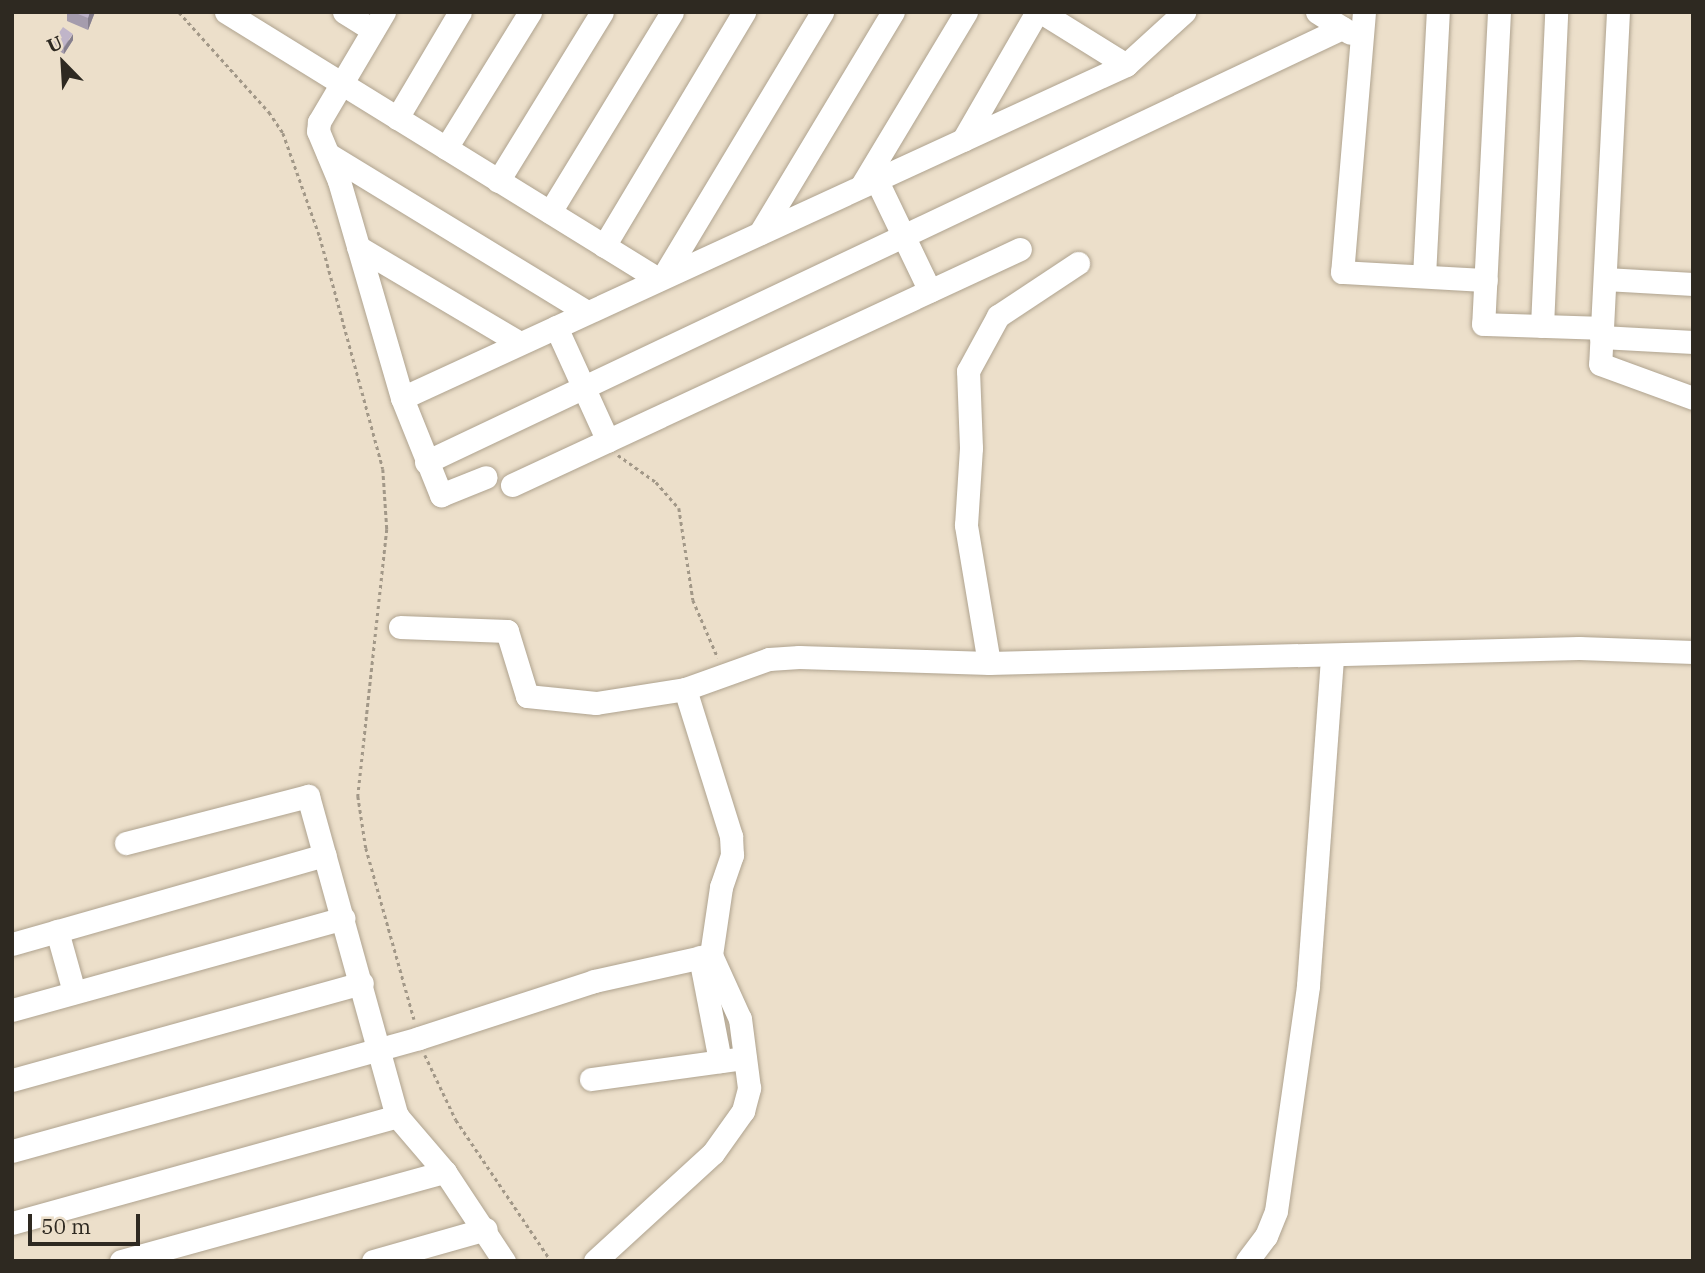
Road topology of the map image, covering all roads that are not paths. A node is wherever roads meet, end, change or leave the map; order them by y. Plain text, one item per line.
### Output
1 (226, 12) edge
2 (344, 12) edge
3 (460, 12) edge
4 (530, 12) edge
5 (602, 12) edge
6 (672, 12) edge
7 (744, 12) edge
8 (822, 12) edge
9 (893, 12) edge
10 (965, 12) edge
11 (1039, 12) edge
12 (1317, 12) edge
13 (1364, 12) edge
14 (1438, 12) edge
15 (1499, 12) edge
16 (1556, 12) edge
17 (1618, 12) edge
18 (1180, 14) edge
19 (379, 21) edge
20 (1342, 28) junction
21 (1363, 42) junction
22 (1126, 65) junction
23 (341, 83) junction
24 (397, 118) junction
25 (963, 140) junction
26 (446, 148) junction
27 (328, 154) junction
28 (498, 181) junction
29 (869, 182) junction
30 (550, 212) junction
31 (760, 233) junction
32 (904, 236) junction
33 (604, 246) junction
34 (358, 247) junction
35 (1020, 249) dead end
36 (1078, 262) dead end
37 (1424, 276) junction
38 (661, 278) junction
39 (1605, 279) junction
40 (1486, 280) junction
41 (1693, 284) edge
42 (930, 291) junction
43 (587, 313) junction
44 (1542, 326) junction
45 (556, 327) junction
46 (1601, 333) junction
47 (1693, 342) edge
48 (520, 343) junction
49 (584, 387) junction
50 (402, 398) junction
51 (1693, 398) edge
52 (608, 440) junction
53 (426, 462) junction
54 (486, 477) dead end
55 (512, 485) dead end
56 (400, 627) dead end
57 (1693, 652) edge
58 (1332, 656) junction
59 (989, 663) junction
60 (685, 689) junction
61 (126, 842) dead end
62 (325, 855) junction
63 (343, 918) junction
64 (57, 931) junction
65 (12, 944) edge
66 (706, 956) junction
67 (362, 983) junction
68 (75, 992) junction
69 (12, 1010) edge
70 (379, 1048) junction
71 (745, 1058) junction
72 (720, 1061) junction
73 (592, 1079) dead end
74 (12, 1080) edge
75 (397, 1116) junction
76 (12, 1151) edge
77 (445, 1171) junction
78 (12, 1223) edge
79 (486, 1230) junction
80 (121, 1261) edge
81 (373, 1261) edge
82 (504, 1261) edge
83 (595, 1261) edge
84 (1247, 1261) edge

1 - 23 street
2 - 19 street
3 - 24 street
4 - 26 street
5 - 28 street
6 - 30 street
7 - 33 street
8 - 38 street
9 - 31 street
10 - 29 street
11 - 22 street
11 - 25 street
12 - 20 street
13 - 21 street
14 - 37 street
15 - 40 street
16 - 44 street
17 - 39 street
18 - 22 street
19 - 23 street
20 - 21 street
20 - 32 street
21 - 37 street
22 - 25 street
23 - 24 street
23 - 27 street
24 - 26 street
25 - 29 street
26 - 28 street
27 - 34 street
27 - 43 street
28 - 30 street
29 - 31 street
29 - 32 street
30 - 33 street
31 - 38 street
32 - 42 street
32 - 49 street
33 - 38 street
34 - 48 street
34 - 50 street
35 - 42 street
36 - 59 street
37 - 40 street
38 - 43 street
39 - 41 street
39 - 46 street
40 - 44 street
42 - 52 street
43 - 45 street
44 - 46 street
45 - 48 street
45 - 49 street
46 - 47 street
46 - 51 street
48 - 50 street
49 - 52 street
49 - 53 street
50 - 53 street
52 - 55 street
53 - 54 street
56 - 60 street
57 - 58 street
58 - 59 street
58 - 84 street
59 - 60 street
60 - 66 street
61 - 62 street
62 - 63 street
62 - 64 street
63 - 67 street
63 - 68 street
64 - 65 street
64 - 68 street
66 - 70 street
66 - 71 street
66 - 72 street
67 - 70 street
67 - 74 street
68 - 69 street
70 - 75 street
70 - 76 street
71 - 72 street
71 - 83 street
72 - 73 street
75 - 77 street
75 - 78 street
77 - 79 street
77 - 80 street
79 - 81 street
79 - 82 street

